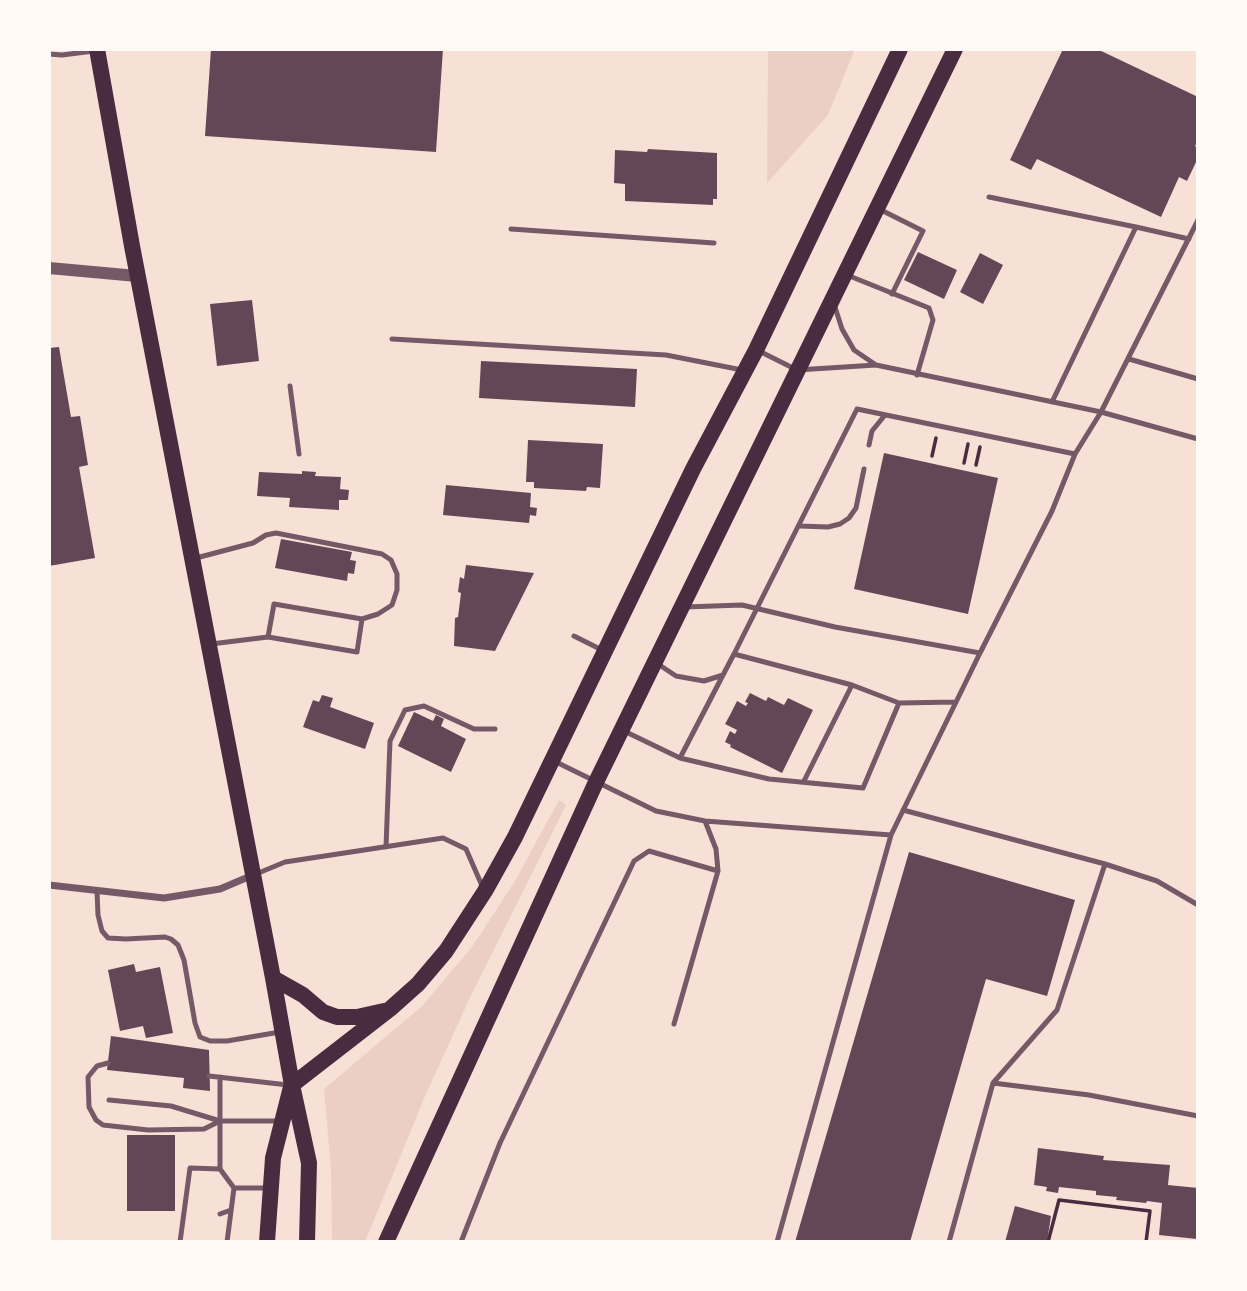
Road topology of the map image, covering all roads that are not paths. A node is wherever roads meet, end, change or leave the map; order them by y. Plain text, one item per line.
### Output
1 (900, 49) edge
2 (955, 49) edge
3 (97, 50) edge
4 (49, 54) edge
5 (989, 197) dead end
6 (878, 208) junction
7 (1198, 220) edge
8 (1136, 227) junction
9 (511, 229) dead end
10 (1189, 239) junction
11 (715, 243) dead end
12 (49, 268) edge
13 (846, 274) junction
14 (137, 276) junction
15 (892, 294) junction
16 (833, 300) junction
17 (392, 339) dead end
18 (756, 350) junction
19 (1129, 359) junction
20 (876, 365) junction
21 (797, 370) junction
22 (745, 371) junction
23 (917, 375) junction
24 (1198, 379) edge
25 (289, 386) dead end
26 (1052, 402) junction
27 (1101, 412) junction
28 (885, 415) junction
29 (1198, 439) edge
30 (869, 445) dead end
31 (299, 454) dead end
32 (1075, 454) junction
33 (864, 469) dead end
34 (800, 526) junction
35 (192, 559) junction
36 (682, 608) junction
37 (757, 609) junction
38 (362, 619) junction
39 (574, 636) dead end
40 (268, 637) junction
41 (208, 644) junction
42 (605, 651) junction
43 (980, 653) junction
44 (734, 654) junction
45 (654, 661) junction
46 (723, 675) junction
47 (852, 685) junction
48 (957, 702) junction
49 (899, 703) junction
50 (495, 729) dead end
51 (621, 730) junction
52 (680, 758) junction
53 (551, 760) junction
54 (804, 781) junction
55 (596, 782) junction
56 (903, 810) junction
57 (705, 821) junction
58 (891, 835) junction
59 (386, 846) junction
60 (1105, 864) junction
61 (718, 871) junction
62 (253, 875) junction
63 (49, 885) edge
64 (97, 891) junction
65 (485, 891) junction
66 (1198, 905) edge
67 (273, 978) junction
68 (390, 1009) junction
69 (674, 1024) dead end
70 (283, 1032) junction
71 (108, 1063) dead end
72 (209, 1076) dead end
73 (220, 1077) junction
74 (993, 1083) junction
75 (292, 1085) junction
76 (109, 1100) dead end
77 (1198, 1116) edge
78 (220, 1121) junction
79 (282, 1121) junction
80 (220, 1169) junction
81 (234, 1188) junction
82 (271, 1188) junction
83 (231, 1210) junction
84 (220, 1214) dead end
85 (192, 1224) dead end
86 (182, 1228) junction
87 (180, 1242) edge
88 (227, 1242) edge
89 (267, 1242) edge
90 (307, 1242) edge
91 (386, 1242) edge
92 (461, 1242) edge
93 (776, 1242) edge
94 (949, 1242) edge

1 - 18 main road
2 - 6 main road
3 - 4 lane
3 - 14 main road
5 - 8 lane
6 - 13 main road
6 - 15 lane
7 - 10 lane
8 - 10 lane
8 - 26 lane
9 - 11 lane
10 - 19 lane
12 - 14 street
13 - 15 lane
13 - 16 main road
14 - 35 main road
15 - 23 lane
16 - 20 lane
16 - 21 main road
17 - 22 lane
18 - 21 lane
18 - 22 main road
19 - 24 lane
19 - 27 lane
20 - 21 lane
20 - 23 lane
21 - 36 main road
22 - 42 main road
23 - 26 lane
25 - 31 lane
26 - 27 lane
27 - 29 lane
27 - 32 lane
28 - 30 lane
28 - 32 lane
28 - 34 lane
32 - 43 lane
33 - 34 lane
34 - 37 lane
35 - 38 lane
35 - 41 main road
36 - 37 lane
36 - 45 main road
37 - 43 lane
37 - 44 lane
38 - 40 lane
38 - 40 lane
39 - 42 lane
40 - 41 lane
41 - 62 main road
42 - 53 main road
43 - 48 lane
44 - 46 lane
44 - 47 lane
45 - 46 lane
45 - 51 main road
46 - 52 lane
47 - 49 lane
47 - 54 lane
48 - 49 lane
48 - 56 lane
49 - 54 lane
50 - 59 lane
51 - 52 lane
51 - 55 main road
52 - 54 lane
53 - 55 lane
53 - 65 main road
55 - 57 lane
55 - 91 main road
56 - 58 lane
56 - 60 lane
57 - 58 lane
57 - 61 lane
58 - 93 lane
59 - 62 lane
59 - 65 lane
60 - 66 lane
60 - 74 lane
61 - 69 lane
61 - 92 lane
62 - 64 street
62 - 67 main road
63 - 64 street
64 - 70 lane
65 - 68 main road
67 - 68 main road
67 - 70 main road
68 - 75 main road
70 - 75 main road
71 - 78 lane
72 - 73 lane
73 - 75 lane
73 - 78 lane
74 - 77 lane
74 - 94 lane
75 - 79 main road
75 - 90 main road
76 - 78 lane
78 - 79 lane
78 - 80 lane
79 - 82 main road
80 - 81 lane
80 - 86 lane
81 - 82 lane
81 - 83 lane
82 - 89 main road
83 - 84 lane
83 - 88 lane
85 - 86 lane
86 - 87 lane

